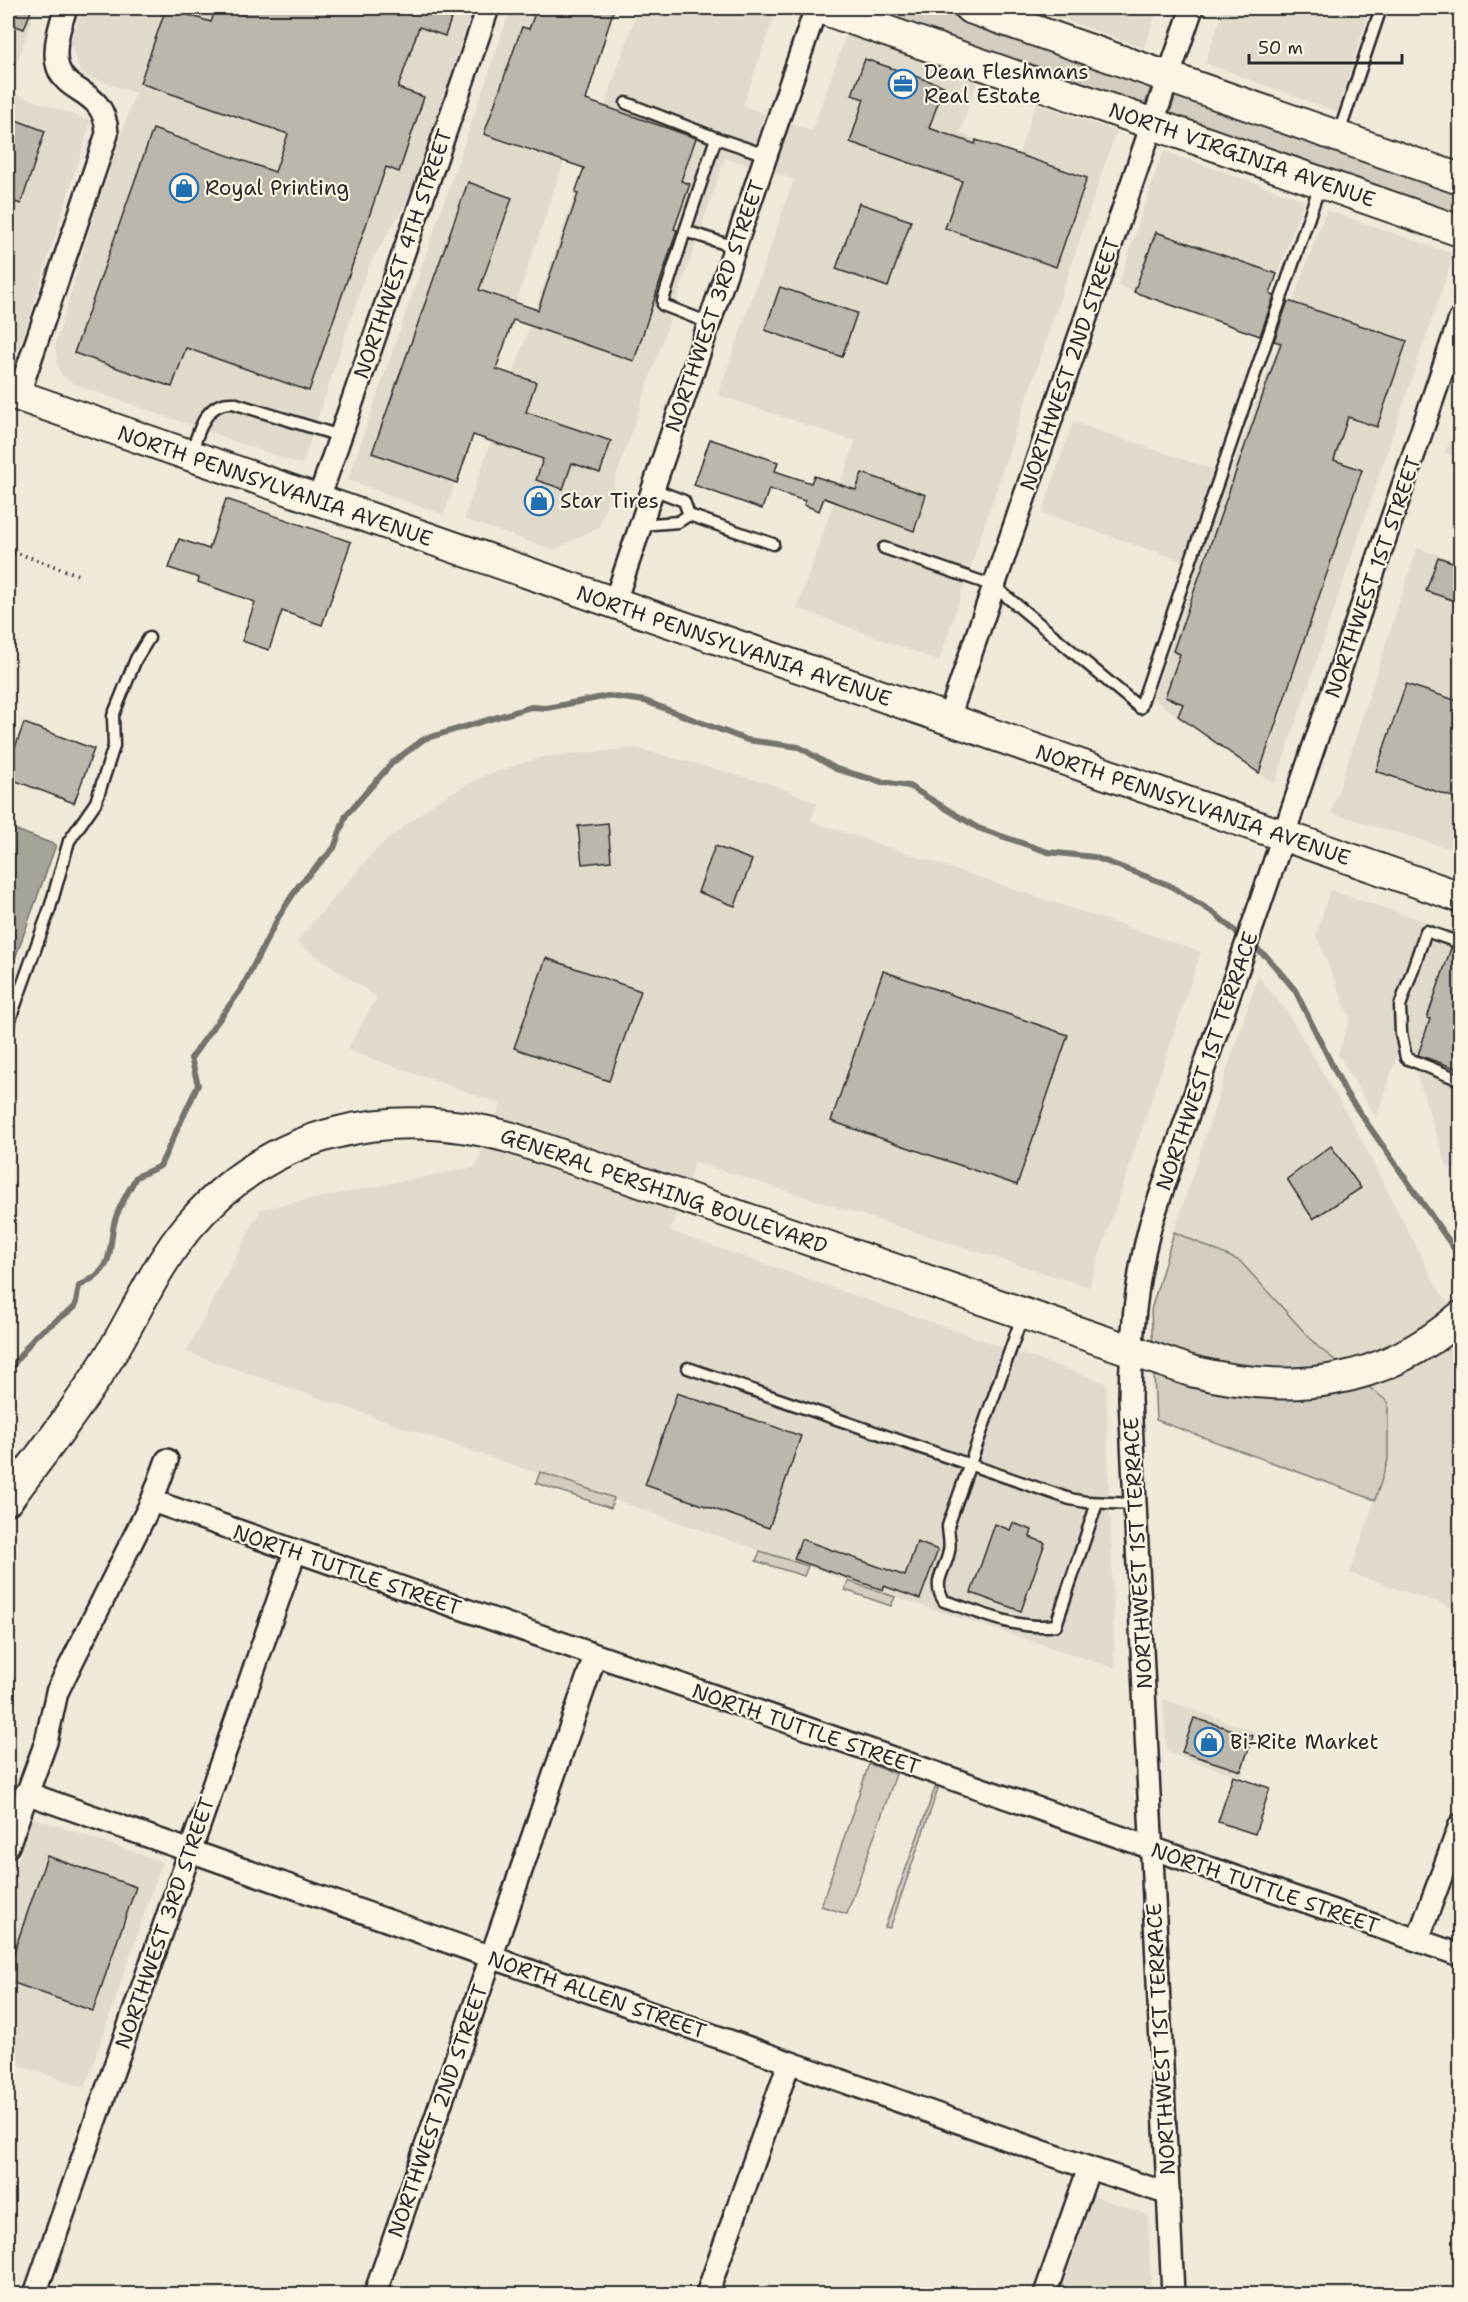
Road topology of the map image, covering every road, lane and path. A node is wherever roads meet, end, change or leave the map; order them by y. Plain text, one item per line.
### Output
1 (66, 8) edge
2 (488, 8) edge
3 (818, 8) edge
4 (970, 8) edge
5 (1192, 8) edge
6 (1380, 8) edge
7 (1168, 77) junction
8 (626, 103) dead end
9 (1152, 123) junction
10 (1337, 136) junction
11 (716, 138) junction
12 (766, 155) junction
13 (1461, 179) edge
14 (1322, 182) junction
15 (685, 231) junction
16 (1461, 231) edge
17 (735, 247) junction
18 (1461, 319) edge
19 (709, 323) junction
20 (13, 394) edge
21 (340, 436) junction
22 (189, 456) junction
23 (653, 489) junction
24 (318, 501) junction
25 (689, 515) junction
26 (640, 525) junction
27 (773, 544) dead end
28 (884, 548) dead end
29 (8, 550) edge
30 (79, 575) dead end
31 (993, 586) junction
32 (614, 604) junction
33 (149, 638) dead end
34 (948, 720) junction
35 (1285, 836) junction
36 (1461, 897) edge
37 (1461, 943) edge
38 (8, 1025) edge
39 (1461, 1080) edge
40 (1023, 1313) junction
41 (1461, 1317) edge
42 (1131, 1350) junction
43 (688, 1368) dead end
44 (167, 1460) dead end
45 (971, 1464) junction
46 (8, 1499) edge
47 (152, 1502) junction
48 (1098, 1503) junction
49 (1135, 1504) junction
50 (295, 1552) junction
51 (595, 1656) junction
52 (26, 1793) junction
53 (1461, 1825) edge
54 (8, 1846) edge
55 (190, 1850) junction
56 (1152, 1850) junction
57 (1418, 1940) junction
58 (1461, 1955) edge
59 (491, 1958) junction
60 (789, 2063) junction
61 (1089, 2168) junction
62 (1168, 2194) junction
63 (35, 2295) edge
64 (375, 2295) edge
65 (707, 2295) edge
66 (1045, 2295) edge
67 (1173, 2295) edge

1 - 20 street
2 - 21 street, NORTHWEST 4TH STREET
3 - 9 main road, NORTH VIRGINIA AVENUE
3 - 12 street, NORTHWEST 3RD STREET
4 - 7 main road
5 - 7 street, NORTHWEST 2ND STREET
6 - 10 lane
7 - 9 street, NORTHWEST 2ND STREET
7 - 10 main road
8 - 11 lane
9 - 14 main road, NORTH VIRGINIA AVENUE
9 - 31 street, NORTHWEST 2ND STREET
10 - 13 main road
11 - 12 lane
11 - 15 lane
12 - 17 street, NORTHWEST 3RD STREET
14 - 16 main road, NORTH VIRGINIA AVENUE
14 - 31 lane
15 - 17 lane
15 - 19 lane
17 - 19 street, NORTHWEST 3RD STREET
18 - 35 street, NORTHWEST 1ST STREET
19 - 23 street, NORTHWEST 3RD STREET
20 - 22 main road, NORTH PENNSYLVANIA AVENUE
21 - 22 lane
21 - 24 street, NORTHWEST 4TH STREET
22 - 24 main road, NORTH PENNSYLVANIA AVENUE
23 - 25 lane
23 - 26 street, NORTHWEST 3RD STREET
24 - 32 main road, NORTH PENNSYLVANIA AVENUE
25 - 26 lane
25 - 27 lane
26 - 32 street, NORTHWEST 3RD STREET
28 - 31 lane
29 - 30 path
31 - 34 street, NORTHWEST 2ND STREET
32 - 34 main road, NORTH PENNSYLVANIA AVENUE
33 - 38 lane
34 - 35 main road, NORTH PENNSYLVANIA AVENUE
35 - 36 main road, NORTH PENNSYLVANIA AVENUE
35 - 42 street, NORTHWEST 1ST TERRACE
37 - 39 lane
40 - 42 main road, GENERAL PERSHING BOULEVARD
40 - 45 lane
40 - 46 main road, GENERAL PERSHING BOULEVARD
41 - 42 main road, GENERAL PERSHING BOULEVARD
42 - 49 street, NORTHWEST 1ST TERRACE
43 - 45 lane
44 - 47 street
45 - 48 lane
45 - 48 lane
47 - 50 street, NORTH TUTTLE STREET
47 - 52 street
48 - 49 lane
49 - 56 street, NORTHWEST 1ST TERRACE
50 - 51 street, NORTH TUTTLE STREET
50 - 55 street, NORTHWEST 3RD STREET
51 - 56 street, NORTH TUTTLE STREET
51 - 59 street, NORTHWEST 2ND STREET
52 - 54 street
52 - 55 street, NORTH ALLEN STREET
53 - 57 street
55 - 59 street, NORTH ALLEN STREET
55 - 63 street, NORTHWEST 3RD STREET
56 - 57 street, NORTH TUTTLE STREET
56 - 62 street, NORTHWEST 1ST TERRACE
57 - 58 street, NORTH TUTTLE STREET
59 - 60 street, NORTH ALLEN STREET
59 - 64 street, NORTHWEST 2ND STREET
60 - 61 street, NORTH ALLEN STREET
60 - 65 street
61 - 62 street, NORTH ALLEN STREET
61 - 66 street
62 - 67 street, NORTHWEST 1ST TERRACE

